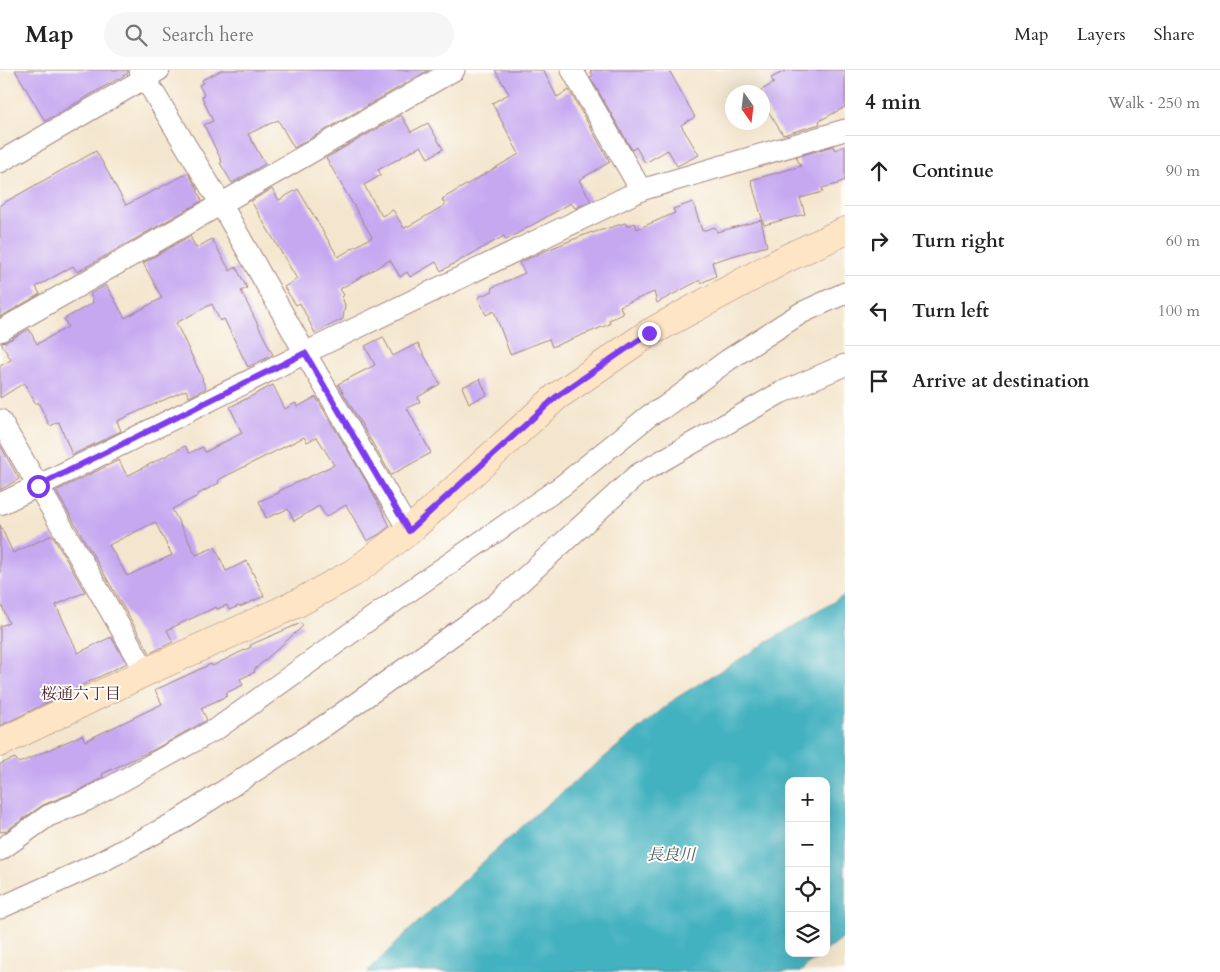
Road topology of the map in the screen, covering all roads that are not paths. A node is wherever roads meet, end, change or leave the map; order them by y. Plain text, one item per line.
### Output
1 (454, 70) edge
2 (572, 70) edge
3 (148, 73) edge
4 (845, 130) edge
5 (0, 162) edge
6 (641, 190) junction
7 (221, 204) junction
8 (845, 231) edge
9 (845, 293) edge
10 (0, 331) edge
11 (305, 353) junction
12 (845, 365) edge
13 (0, 420) edge
14 (38, 486) junction
15 (0, 504) edge
16 (409, 531) junction
17 (146, 672) junction
18 (0, 743) edge
19 (0, 850) edge
20 (0, 908) edge

1 - 7 street
2 - 6 street
3 - 5 street
3 - 7 street
4 - 6 street
6 - 11 street
7 - 10 street
7 - 11 street
8 - 16 street
9 - 19 street
11 - 14 street
11 - 16 street
12 - 20 street
13 - 14 street
14 - 15 street
14 - 17 street
16 - 17 street
17 - 18 street

